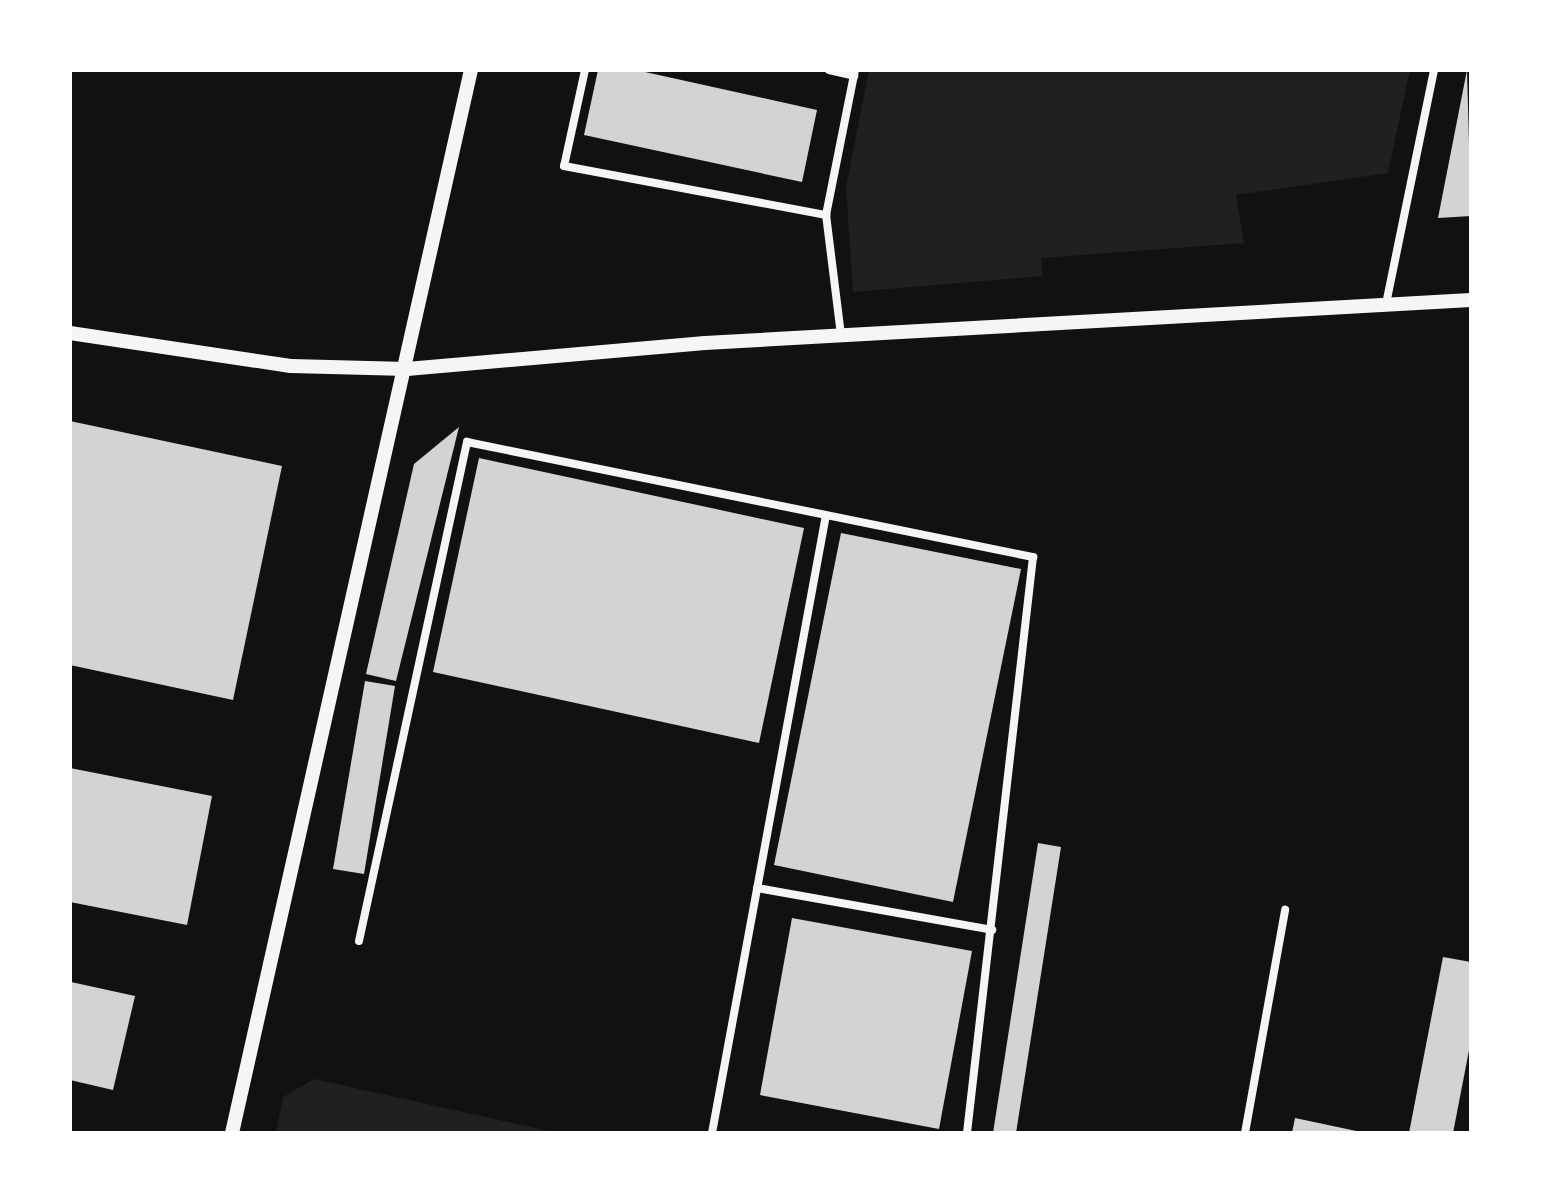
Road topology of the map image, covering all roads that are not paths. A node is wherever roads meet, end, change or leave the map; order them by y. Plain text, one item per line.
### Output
1 (471, 70) edge
2 (585, 70) edge
3 (829, 70) edge
4 (1434, 70) edge
5 (854, 73) edge
6 (826, 215) junction
7 (1471, 300) edge
8 (1386, 304) junction
9 (70, 333) edge
10 (841, 335) junction
11 (407, 369) junction
12 (826, 515) junction
13 (757, 888) junction
14 (1285, 910) dead end
15 (992, 930) junction
16 (359, 941) dead end
17 (232, 1133) edge
18 (712, 1133) edge
19 (967, 1133) edge
20 (1245, 1133) edge

1 - 11 street
2 - 6 street
3 - 5 street
4 - 8 street
5 - 6 street
6 - 10 street
7 - 8 street
8 - 10 street
9 - 11 street
10 - 11 street
11 - 17 street
12 - 13 street
12 - 15 street
12 - 16 street
13 - 15 street
13 - 18 street
14 - 20 street
15 - 19 street

